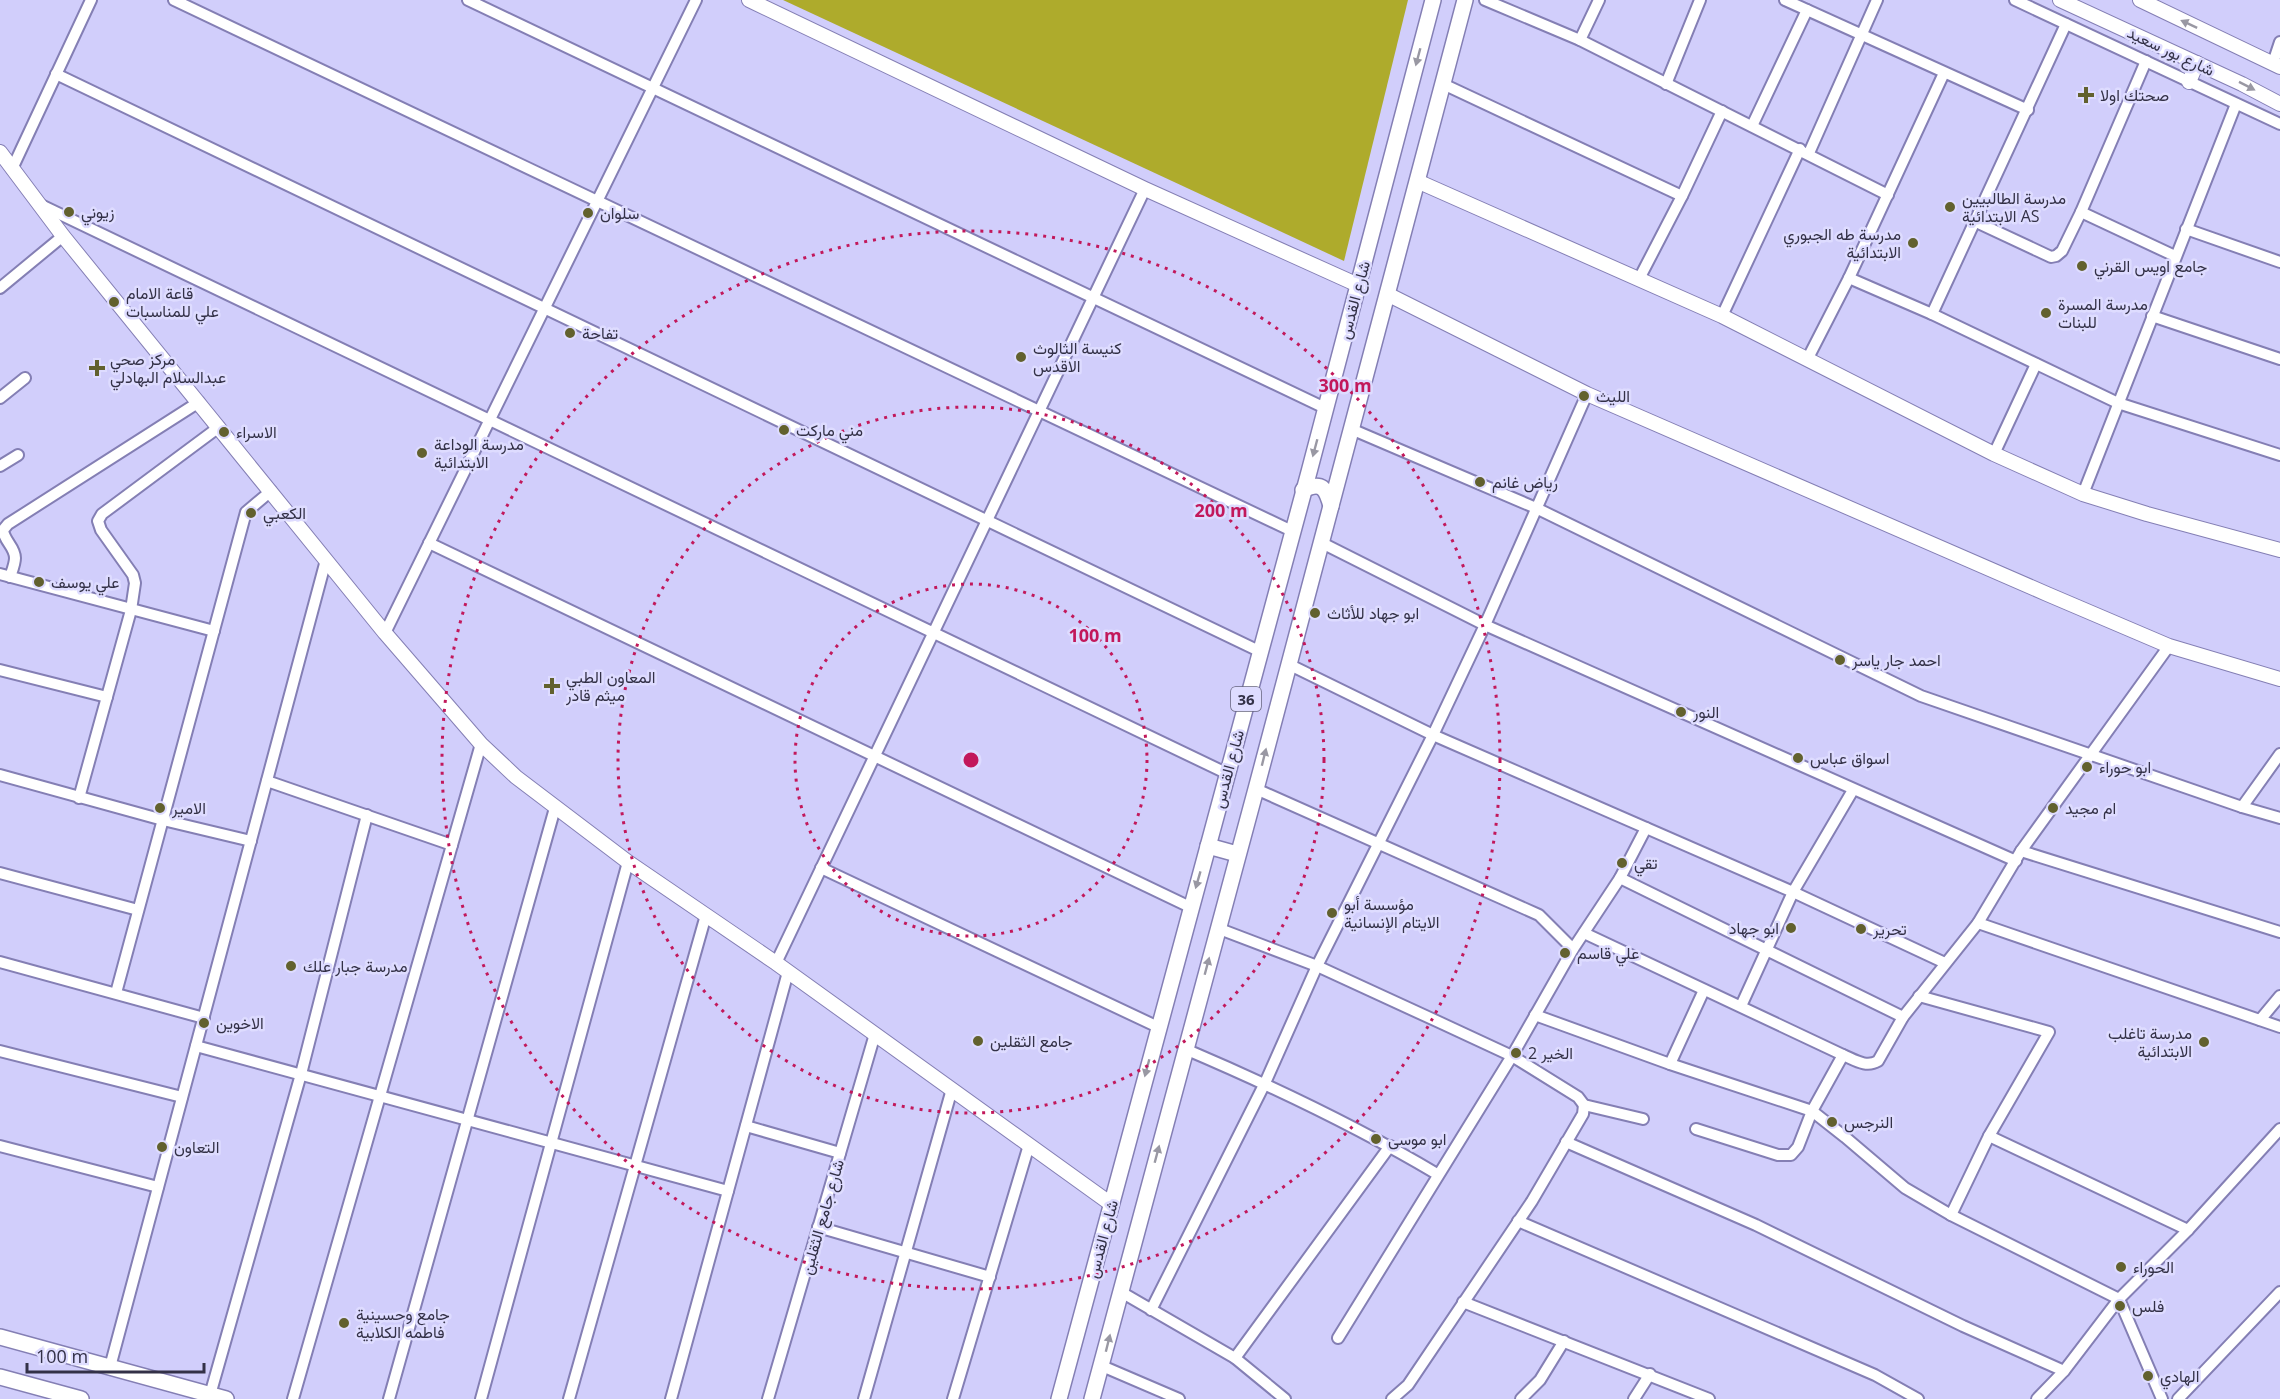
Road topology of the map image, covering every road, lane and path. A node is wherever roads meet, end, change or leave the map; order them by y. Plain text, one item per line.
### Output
1 (174, 0) edge
2 (468, 0) edge
3 (696, 0) edge
4 (749, 0) edge
5 (1433, 0) edge
6 (1465, 0) edge
7 (1485, 0) edge
8 (1599, 0) edge
9 (1700, 0) edge
10 (1785, 0) edge
11 (1877, 0) edge
12 (2015, 0) edge
13 (2060, 0) edge
14 (2140, 0) edge
15 (86, 2) edge
16 (1807, 10) junction
17 (2066, 24) junction
18 (1861, 35) junction
19 (1580, 40) junction
20 (2280, 42) edge
21 (2146, 61) junction
22 (2197, 63) junction
23 (2276, 65) edge
24 (1944, 73) junction
25 (56, 74) junction
26 (2189, 82) junction
27 (1443, 84) junction
28 (1666, 84) junction
29 (653, 88) junction
30 (2236, 104) junction
31 (2280, 104) edge
32 (2028, 110) junction
33 (1722, 111) junction
34 (2280, 124) edge
35 (1752, 126) junction
36 (1804, 151) junction
37 (0, 152) edge
38 (12, 169) junction
39 (1417, 181) junction
40 (1145, 189) junction
41 (1888, 195) junction
42 (1682, 196) junction
43 (597, 201) junction
44 (38, 204) junction
45 (2081, 212) junction
46 (1974, 221) junction
47 (2186, 229) junction
48 (63, 236) junction
49 (2175, 256) junction
50 (2280, 262) edge
51 (1849, 278) junction
52 (1639, 279) junction
53 (1358, 285) junction
54 (0, 288) edge
55 (1387, 294) junction
56 (1093, 298) junction
57 (545, 308) junction
58 (1932, 314) junction
59 (1722, 316) junction
60 (2152, 316) junction
61 (1808, 358) junction
62 (2280, 359) edge
63 (2036, 364) junction
64 (26, 378) dead end
65 (1587, 394) junction
66 (0, 398) edge
67 (199, 402) junction
68 (2118, 402) junction
69 (1325, 408) junction
70 (1039, 411) junction
71 (490, 420) junction
72 (219, 427) junction
73 (1351, 429) junction
74 (18, 454) dead end
75 (1994, 454) junction
76 (2280, 455) edge
77 (0, 466) edge
78 (1309, 472) junction
79 (1339, 475) junction
80 (1304, 490) junction
81 (271, 491) junction
82 (2083, 494) junction
83 (1330, 506) junction
84 (1536, 508) junction
85 (987, 520) junction
86 (1292, 531) junction
87 (1320, 542) junction
88 (429, 543) junction
89 (2280, 550) edge
90 (326, 560) junction
91 (5, 576) edge
92 (131, 610) junction
93 (1485, 625) junction
94 (214, 631) junction
95 (385, 633) junction
96 (933, 633) junction
97 (2169, 646) junction
98 (1259, 651) junction
99 (1288, 664) junction
100 (0, 670) edge
101 (2280, 679) edge
102 (107, 697) junction
103 (1433, 735) junction
104 (481, 744) junction
105 (2280, 754) edge
106 (2089, 755) junction
107 (874, 756) junction
108 (1226, 773) junction
109 (0, 775) edge
110 (267, 781) junction
111 (1256, 789) junction
112 (1853, 790) junction
113 (79, 798) junction
114 (2242, 807) junction
115 (555, 808) junction
116 (367, 816) junction
117 (2280, 818) edge
118 (163, 820) junction
119 (1646, 828) junction
120 (251, 841) junction
121 (1378, 843) junction
122 (452, 845) junction
123 (1208, 846) junction
124 (1237, 854) junction
125 (2019, 856) junction
126 (628, 862) junction
127 (821, 868) junction
128 (0, 873) edge
129 (1620, 878) junction
130 (1793, 892) junction
131 (1190, 908) junction
132 (138, 910) junction
133 (705, 915) junction
134 (1978, 923) junction
135 (1218, 928) junction
136 (2280, 932) edge
137 (1584, 933) junction
138 (1573, 949) junction
139 (1767, 950) junction
140 (0, 962) edge
141 (776, 963) junction
142 (1944, 963) junction
143 (1317, 966) junction
144 (788, 972) junction
145 (1704, 990) junction
146 (116, 993) junction
147 (1919, 996) junction
148 (2280, 996) edge
149 (1741, 1006) junction
150 (1535, 1015) junction
151 (1903, 1017) junction
152 (204, 1018) junction
153 (2260, 1020) junction
154 (1158, 1027) junction
155 (2280, 1027) edge
156 (875, 1034) junction
157 (196, 1046) junction
158 (1185, 1049) junction
159 (0, 1051) edge
160 (1843, 1055) junction
161 (1512, 1056) junction
162 (1670, 1064) junction
163 (301, 1074) junction
164 (1264, 1083) junction
165 (952, 1089) junction
166 (380, 1096) junction
167 (182, 1097) junction
168 (1584, 1104) junction
169 (1812, 1111) junction
170 (1643, 1119) dead end
171 (468, 1120) junction
172 (746, 1126) junction
173 (1696, 1129) dead end
174 (2280, 1129) edge
175 (1989, 1136) junction
176 (1566, 1142) junction
177 (552, 1143) junction
178 (1029, 1145) junction
179 (0, 1146) edge
180 (1390, 1146) junction
181 (840, 1153) junction
182 (634, 1165) junction
183 (1437, 1174) junction
184 (158, 1188) junction
185 (728, 1191) junction
186 (1111, 1204) junction
187 (1951, 1215) junction
188 (1518, 1221) junction
189 (818, 1227) junction
190 (2188, 1230) junction
191 (905, 1253) junction
192 (990, 1277) junction
193 (1121, 1292) junction
194 (2280, 1292) edge
195 (2119, 1299) junction
196 (1463, 1302) junction
197 (1151, 1310) junction
198 (0, 1337) edge
199 (1338, 1338) dead end
200 (1564, 1341) junction
201 (1235, 1358) junction
202 (1102, 1366) junction
203 (110, 1367) junction
204 (2064, 1371) junction
205 (1650, 1374) junction
206 (0, 1377) edge
207 (210, 1395) junction
208 (1095, 1397) edge
209 (2158, 1397) edge
210 (81, 1399) edge
211 (225, 1399) edge
212 (293, 1399) edge
213 (390, 1399) edge
214 (481, 1399) edge
215 (569, 1399) edge
216 (671, 1399) edge
217 (768, 1399) edge
218 (864, 1399) edge
219 (953, 1399) edge
220 (1059, 1399) edge
221 (1179, 1399) edge
222 (1285, 1399) edge
223 (1392, 1399) edge
224 (1521, 1399) edge
225 (1634, 1399) edge
226 (1709, 1399) edge
227 (1918, 1399) edge
228 (2037, 1399) edge
229 (2178, 1399) edge

1 - 43 street
2 - 29 street
3 - 29 street
4 - 40 street
5 -> 53 main road, شارع القدس / 36
6 - 27 main road, شارع القدس / 36
7 - 19 street
8 - 19 street
9 - 28 street
10 - 16 street
11 - 18 street
12 - 17 street
13 - 22 street, شارع بور سعيد
23 -> 14 street, شارع بور سعيد
15 - 25 street
16 - 18 street
16 - 35 street
17 - 21 street
17 - 32 street
18 - 24 street
18 - 36 street
19 - 28 street
20 - 23 street
21 - 26 street
21 - 45 street
22 - 26 street
22 -> 31 street, شارع بور سعيد
24 - 32 street
24 - 41 street
25 - 38 street
25 - 57 street
26 - 30 street
27 - 39 main road, شارع القدس / 36
27 - 42 street
28 - 33 street
29 - 43 street
29 - 56 street
30 - 34 street
30 - 47 street
32 - 46 street
33 - 35 street
33 - 42 street
35 - 36 street
36 - 41 street
36 - 59 street
37 - 38 street
38 - 44 street
39 - 52 street
39 - 55 main road, شارع القدس / 36
40 - 53 street
40 - 56 street
41 - 51 street
42 - 52 street
43 - 57 street
43 - 70 street
44 - 48 street
44 - 71 street
45 - 46 street
45 - 49 street
46 - 58 street
47 - 49 street
47 - 50 street
48 - 54 street
48 - 67 street
49 - 60 street
51 - 58 street
51 - 61 street
52 - 59 street
53 - 69 main road, شارع القدس / 36
55 - 65 street
55 - 73 main road, شارع القدس / 36
56 - 69 street
56 - 70 street
57 - 71 street
57 - 85 street
58 - 63 street
59 - 61 street
60 - 62 street
60 - 68 street
61 - 75 street
63 - 68 street
63 - 75 street
64 - 66 street
65 - 84 street
65 - 97 street
67 - 72 street
67 - 91 street
68 - 76 street
68 - 82 street
69 -> 78 main road, شارع القدس / 36
70 - 85 street
70 - 86 street
71 - 88 street
71 - 96 street
72 - 81 street
72 - 92 street
73 - 79 main road, شارع القدس / 36
73 - 84 street
74 - 77 street
75 - 82 street
78 - 79 main road
78 - 80 main road, شارع القدس / 36
79 - 83 main road, شارع القدس / 36
80 - 83 main road
80 - 86 main road, شارع القدس / 36
81 - 90 street
81 - 94 street
82 - 89 street
83 - 87 main road, شارع القدس / 36
84 - 93 street
84 - 106 street
85 - 96 street
85 - 98 street
86 - 98 main road, شارع القدس / 36
87 - 93 street
87 - 99 main road, شارع القدس / 36
88 - 95 street
88 - 107 street
90 - 95 street
90 - 110 street
91 - 92 street
92 - 94 street
92 - 102 street
93 - 103 street
93 - 112 street
94 - 118 street
95 - 104 street
96 - 107 street
96 - 108 street
97 - 101 street
97 - 106 street
98 - 108 main road, شارع القدس / 36
99 - 103 street
111 -> 99 main road, شارع القدس / 36
100 - 102 street
102 - 113 street
103 - 119 street
103 - 121 street
104 - 115 street
104 - 122 street
105 - 114 street
106 - 114 street
106 - 125 street
107 - 127 street
107 - 131 street
108 - 123 main road, شارع القدس / 36
109 - 113 street
110 - 116 street
110 - 120 street
111 - 121 street
111 - 124 main road, شارع القدس / 36
112 - 125 street
112 - 130 street
113 - 118 street
114 - 117 street
115 - 126 street
115 - 171 street
116 - 122 street
116 - 163 street
118 - 120 street
118 - 132 street
119 - 129 street
119 - 130 street
120 - 152 street
121 - 138 street
121 - 143 street
122 - 166 street
123 - 124 main road
123 -> 131 main road, شارع القدس / 36
124 - 135 main road, شارع القدس / 36
125 - 134 street
125 - 136 street
126 - 133 street
126 - 177 street
127 - 141 street
127 - 154 street
128 - 132 street
129 - 137 street
129 - 139 street
130 - 139 street
130 - 142 street
131 - 154 main road, شارع القدس / 36
132 - 146 street
133 - 141 street
133 - 182 street
134 - 142 street
134 - 153 street
135 - 143 street
158 -> 135 main road, شارع القدس / 36
137 - 138 street
137 - 145 street
138 - 150 street
139 - 149 street
139 - 151 street
140 - 146 street
141 - 144 street
142 - 147 street
143 - 161 street
143 - 164 street
144 - 156 street
144 - 172 street
145 - 149 street
145 - 162 street
146 - 152 street
147 - 151 street
147 - 175 street
148 - 153 street
149 - 160 street
150 - 161 street
150 - 162 street
151 - 160 street
152 - 157 street
153 - 155 street
154 -> 186 main road, شارع القدس / 36
156 - 165 street
156 - 181 street, شارع جامع الثقلين
157 - 163 street
157 - 167 street
158 - 164 street
193 -> 158 main road, شارع القدس / 36
159 - 167 street
160 - 169 street
161 - 168 street
161 - 183 street
162 - 169 street
163 - 166 street
163 - 207 street
164 - 180 street
164 - 197 street
165 - 178 street
165 - 191 street
166 - 171 street
166 - 212 street
167 - 184 street
168 - 170 street
168 - 176 street
169 - 173 street
169 - 187 street
171 - 177 street
171 - 213 street
172 - 181 street
172 - 185 street
174 - 190 street
175 - 187 street
175 - 190 street
176 - 188 street
176 - 204 street
177 - 182 street
177 - 214 street
178 - 186 street
178 - 192 street
179 - 184 street
180 - 183 street
180 - 201 street
181 - 189 street, شارع جامع الثقلين
182 - 185 street
182 - 215 street
183 - 199 street
184 - 203 street
185 - 216 street
186 - 220 main road, شارع القدس / 36
187 - 195 street
188 - 196 street
188 - 227 street
189 - 191 street
189 - 217 street, شارع جامع الثقلين
190 - 195 street
191 - 192 street
191 - 218 street
192 - 219 street
193 - 197 street
202 -> 193 main road, شارع القدس / 36
194 - 229 street
195 - 204 street
195 - 209 street
196 - 200 street
196 - 223 street
197 - 201 street
198 - 203 main road
200 - 205 street
200 - 224 street
201 - 222 street
202 - 208 main road, شارع القدس / 36
202 - 221 street
203 - 207 main road
204 - 228 street
205 - 225 street
205 - 226 street
206 - 210 main road
207 - 211 main road

